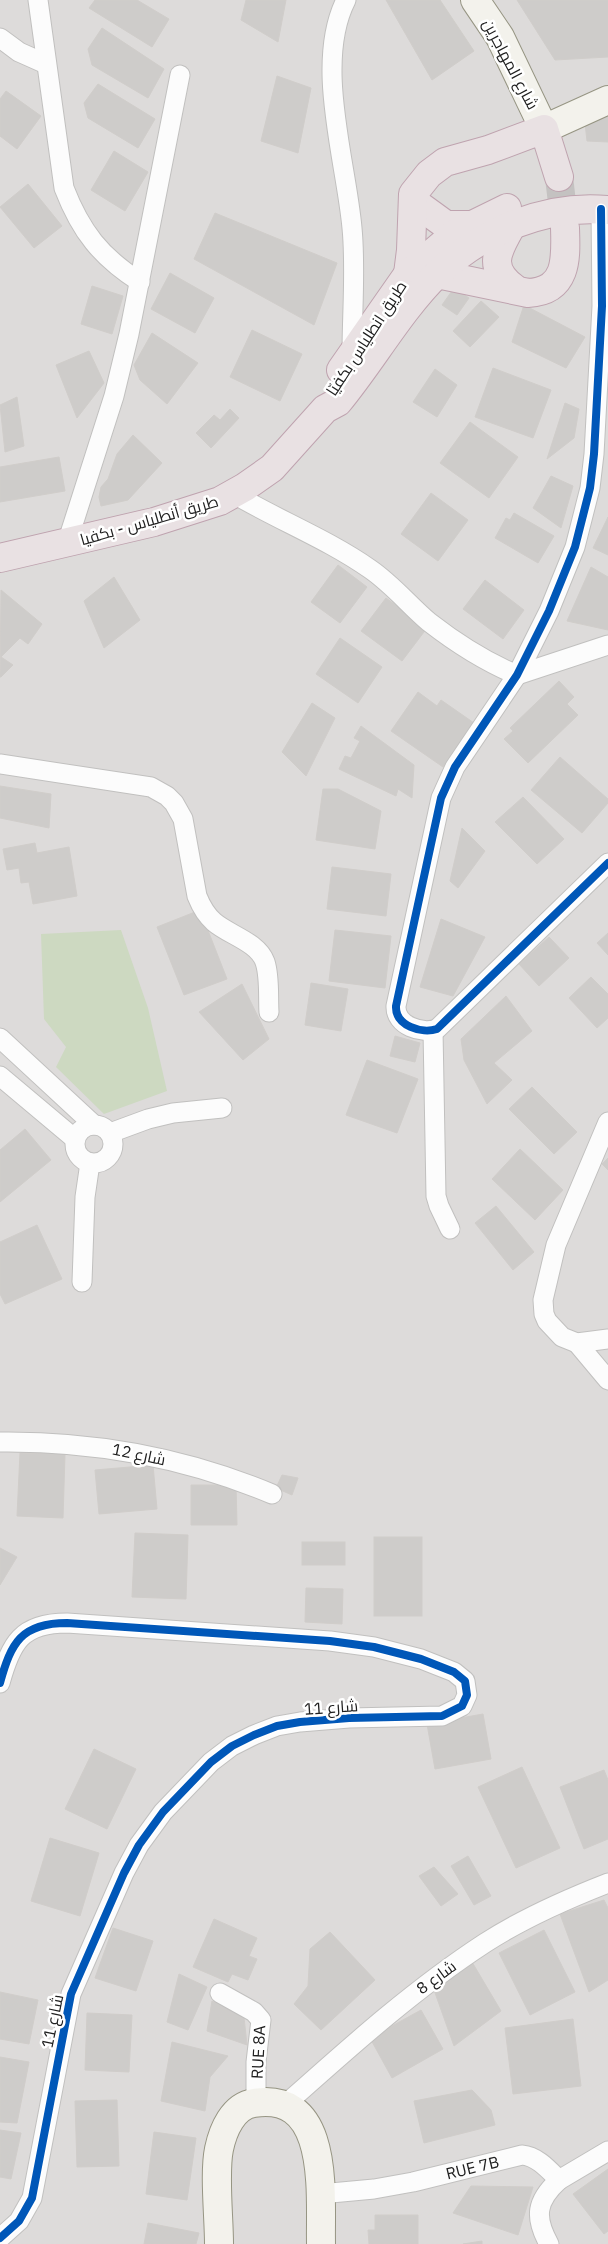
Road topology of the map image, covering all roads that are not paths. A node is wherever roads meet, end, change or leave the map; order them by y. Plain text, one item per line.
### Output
1 (38, 0) edge
2 (346, 0) edge
3 (474, 0) edge
4 (0, 38) edge
5 (46, 64) junction
6 (180, 75) dead end
7 (608, 100) edge
8 (544, 129) junction
9 (559, 177) tunnel mouth
10 (412, 201) junction
11 (605, 204) edge
12 (470, 225) junction
13 (512, 225) junction
14 (565, 228) tunnel mouth
15 (408, 274) junction
16 (437, 274) junction
17 (140, 282) junction
18 (514, 288) junction
19 (605, 308) edge
20 (352, 353) junction
21 (325, 409) junction
22 (234, 494) junction
23 (67, 543) junction
24 (0, 558) edge
25 (608, 645) edge
26 (517, 675) junction
27 (0, 764) edge
28 (608, 863) edge
29 (269, 1012) dead end
30 (433, 1030) junction
31 (0, 1038) edge
32 (0, 1076) edge
33 (222, 1108) dead end
34 (608, 1122) edge
35 (102, 1129) junction
36 (75, 1140) junction
37 (90, 1163) junction
38 (450, 1228) dead end
39 (82, 1282) dead end
40 (608, 1338) edge
41 (577, 1343) junction
42 (608, 1380) edge
43 (0, 1442) edge
44 (272, 1494) dead end
45 (0, 1683) edge
46 (608, 1883) edge
47 (220, 1993) dead end
48 (256, 2102) junction
49 (286, 2104) junction
50 (608, 2151) edge
51 (559, 2180) junction
52 (320, 2194) junction
53 (0, 2238) edge
54 (219, 2244) edge
55 (321, 2244) edge
56 (549, 2244) edge

1 - 5 street
2 - 20 street
3 - 8 street, شارع المهاجرين
4 - 5 street
5 - 17 street
6 - 17 street
7 - 8 street
8 - 9 highway
8 - 10 highway
10 - 12 highway
10 - 15 highway
11 - 12 highway, طريق انطلياس بكفيّا
11 - 13 highway, طريق انطلياس بكفيّا
11 - 19 street
12 - 15 highway, طريق انطلياس بكفيّا
13 - 16 highway, طريق انطلياس بكفيّا
13 - 18 highway
14 - 18 highway
15 - 20 highway, طريق انطلياس بكفيّا
16 - 18 highway
16 - 21 highway, طريق انطلياس بكفيّا
17 - 23 street
19 - 26 street
20 - 21 highway, طريق انطلياس بكفيّا
21 - 22 highway, طريق أنطلياس - بكفيا
22 - 23 highway, طريق أنطلياس - بكفيا
22 - 26 street
23 - 24 highway, طريق أنطلياس - بكفيا
25 - 26 street
26 - 30 street
27 - 29 street
28 - 30 street
30 - 38 street
31 - 35 street
32 - 36 street
33 - 35 street
34 - 41 street
35 - 36 street
35 - 37 street
36 - 37 street
37 - 39 street
40 - 41 street
41 - 42 street
43 - 44 street, شارع 12
45 - 53 street, شارع 11
46 - 49 street, شارع 8
47 - 48 street, RUE 8A
48 - 49 street
48 - 54 street
49 - 52 street
50 - 51 street
51 - 52 street, RUE 7B
51 - 56 street
52 - 55 street

